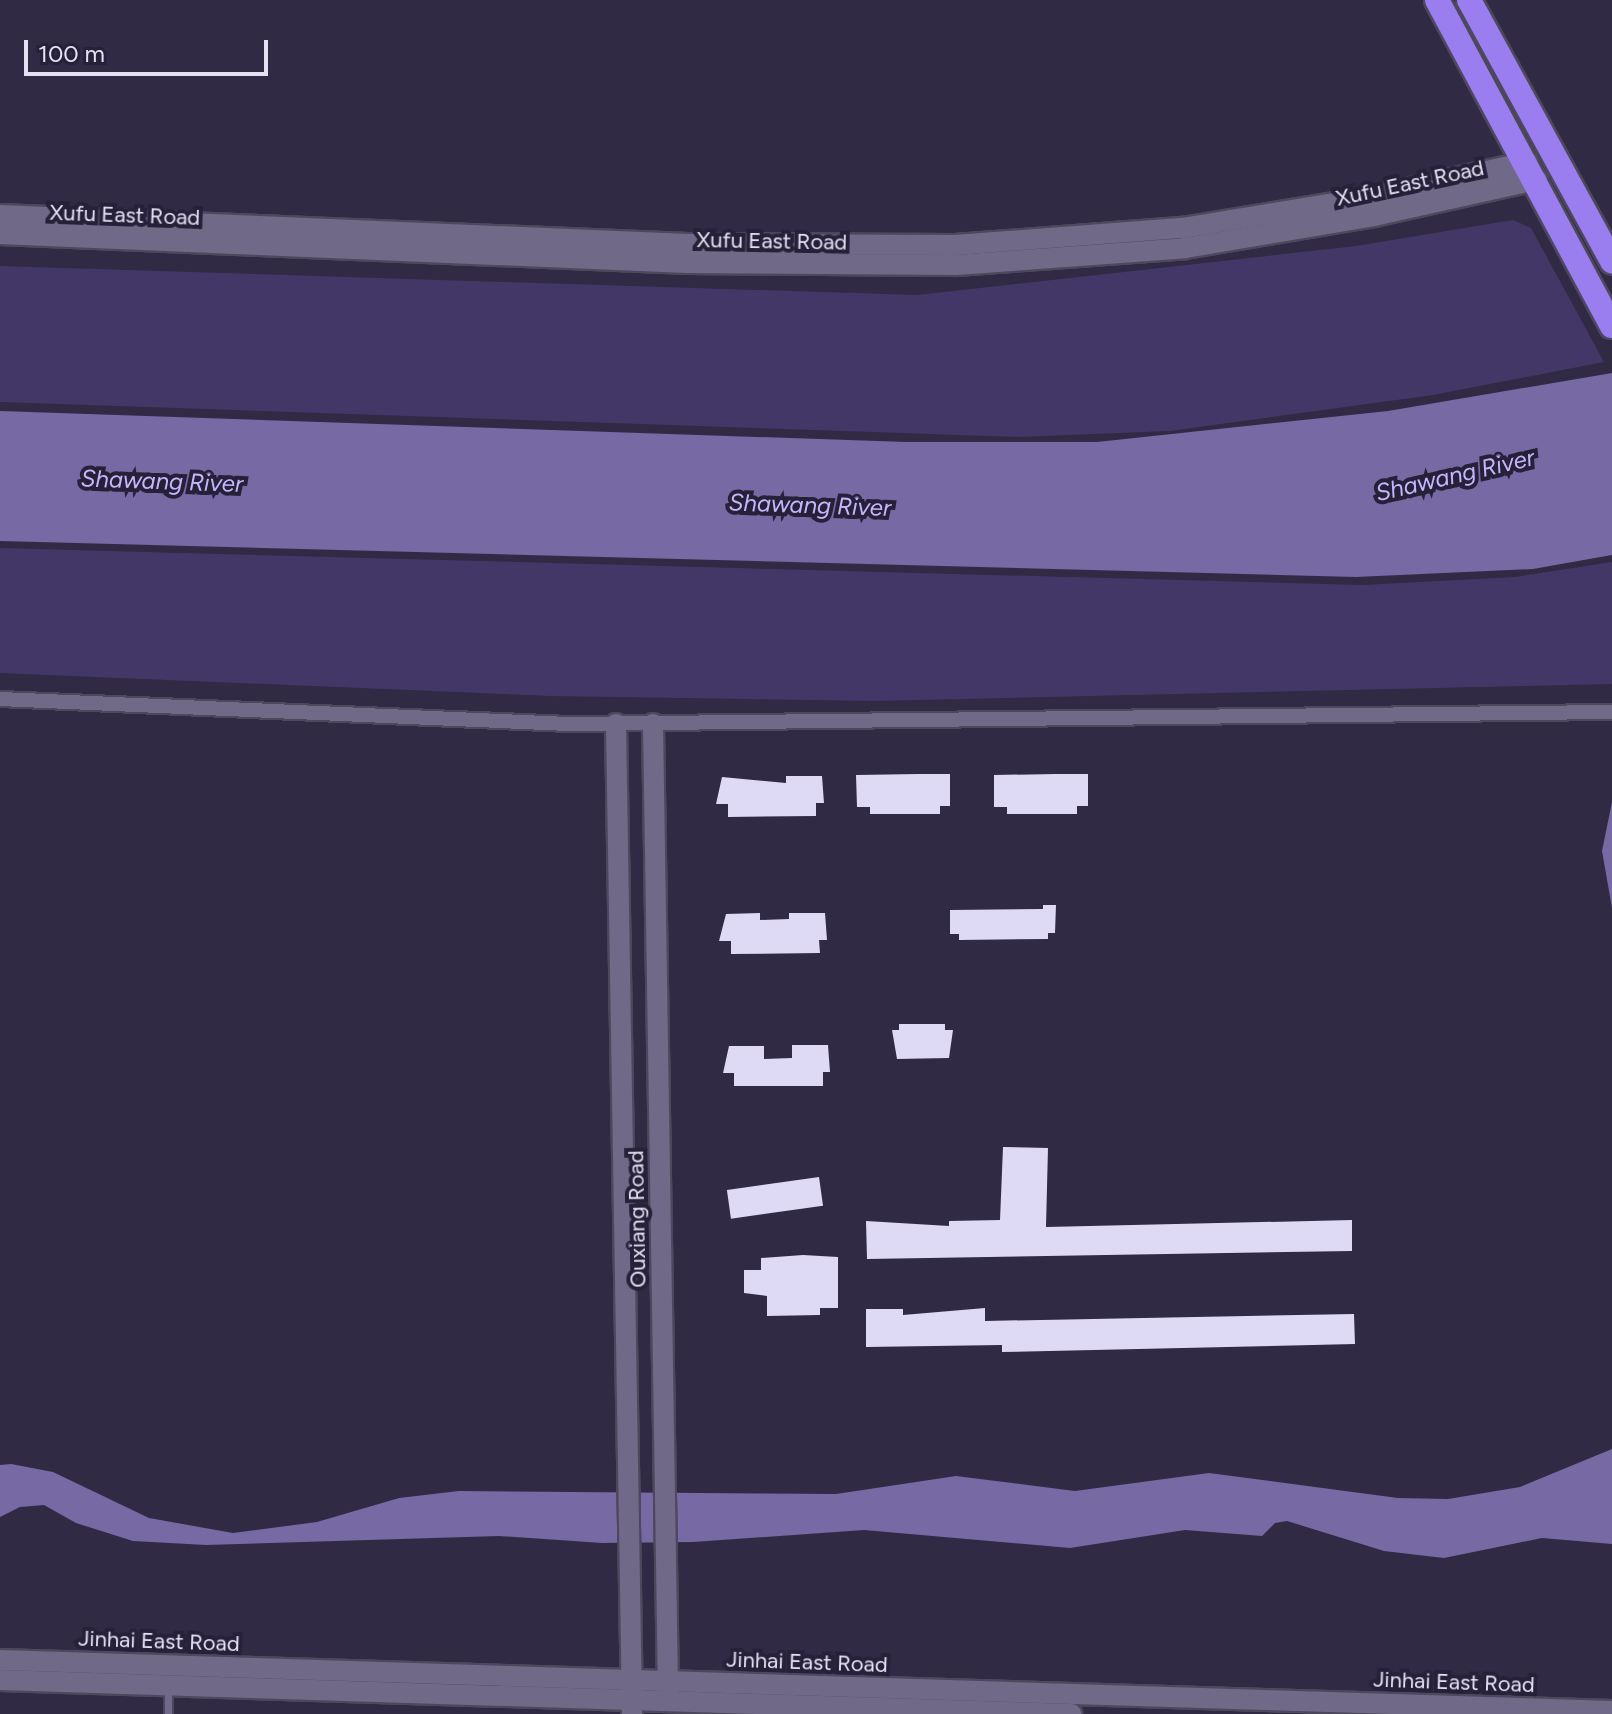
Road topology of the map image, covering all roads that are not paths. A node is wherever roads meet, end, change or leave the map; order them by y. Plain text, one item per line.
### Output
1 (1437, 0) edge
2 (1469, 0) edge
3 (1532, 171) junction
4 (0, 215) edge
5 (0, 234) edge
6 (1612, 261) edge
7 (1612, 326) edge
8 (0, 699) edge
9 (1612, 712) edge
10 (616, 724) junction
11 (653, 724) junction
12 (0, 1660) edge
13 (0, 1680) edge
14 (168, 1686) junction
15 (632, 1698) edge
16 (668, 1698) edge
17 (1612, 1711) edge
18 (168, 1714) edge
19 (1071, 1714) edge

1 - 3 highway
2 - 6 highway
3 - 4 main road, Xufu East Road
3 - 5 main road, Xufu East Road
3 - 7 highway
8 - 10 street
9 - 11 street
10 - 11 street
10 - 15 main road, Ouxiang Road
11 - 16 main road, Ouxiang Road
12 - 15 main road, Jinhai East Road
13 - 14 main road, Jinhai East Road
14 - 15 main road, Jinhai East Road
14 - 18 lane
15 - 16 main road, Jinhai East Road
16 - 17 main road, Jinhai East Road
16 - 19 main road, Jinhai East Road

